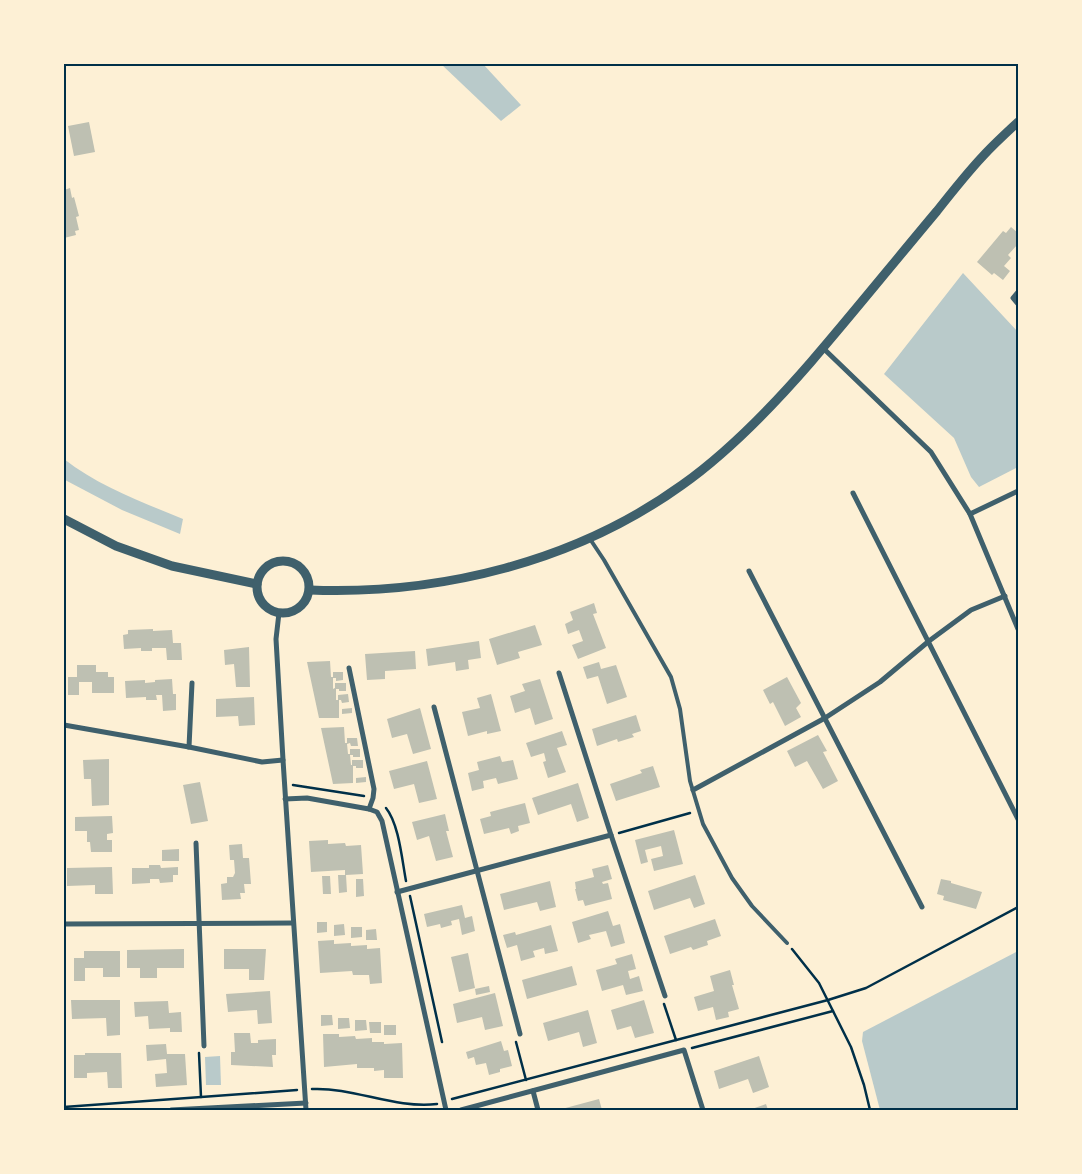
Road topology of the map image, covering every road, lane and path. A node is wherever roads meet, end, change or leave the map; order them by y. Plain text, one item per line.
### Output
1 (1018, 122) edge
2 (1018, 292) edge
3 (1018, 304) edge
4 (822, 348) junction
5 (1018, 490) edge
6 (853, 494) dead end
7 (970, 514) junction
8 (64, 520) edge
9 (590, 539) junction
10 (749, 571) dead end
11 (257, 584) junction
12 (310, 590) junction
13 (1005, 596) junction
14 (279, 613) junction
15 (1018, 629) edge
16 (929, 641) junction
17 (349, 668) dead end
18 (559, 673) dead end
19 (192, 683) dead end
20 (434, 707) dead end
21 (825, 718) junction
22 (64, 725) edge
23 (189, 747) junction
24 (283, 760) junction
25 (693, 790) junction
26 (285, 799) junction
27 (369, 809) junction
28 (699, 810) junction
29 (1018, 819) edge
30 (611, 835) junction
31 (196, 843) dead end
32 (476, 871) junction
33 (397, 892) junction
34 (922, 907) dead end
35 (1018, 907) edge
36 (292, 923) junction
37 (64, 924) edge
38 (199, 925) junction
39 (787, 943) joint
40 (664, 998) joint
41 (828, 1000) junction
42 (833, 1011) junction
43 (520, 1034) dead end
44 (676, 1040) junction
45 (516, 1042) dead end
46 (204, 1046) dead end
47 (684, 1050) junction
48 (200, 1052) dead end
49 (526, 1080) junction
50 (305, 1089) junction
51 (533, 1091) junction
52 (201, 1097) junction
53 (306, 1103) junction
54 (444, 1103) junction
55 (64, 1107) edge
56 (204, 1109) edge
57 (171, 1110) edge
58 (306, 1110) edge
59 (446, 1110) edge
60 (461, 1110) edge
61 (538, 1110) edge
62 (703, 1110) edge
63 (870, 1110) edge

1 - 4 street
2 - 3 street
4 - 7 street
4 - 9 street
5 - 7 street
6 - 16 street
7 - 13 street
8 - 11 street
9 - 12 street
9 - 25 lane
10 - 21 street
11 - 12 street
11 - 14 street
12 - 14 street
13 - 15 street
13 - 16 street
14 - 24 street
16 - 21 street
16 - 29 street
17 - 27 street
18 - 30 street
19 - 23 street
20 - 32 street
21 - 25 street
21 - 34 street
22 - 23 street
23 - 24 street
24 - 26 street
25 - 28 lane
26 - 27 street
26 - 36 street
27 - 33 street
28 - 30 path
28 - 39 lane
30 - 32 street
30 - 40 street
31 - 38 street
32 - 33 street
32 - 43 street
33 - 54 street
35 - 41 path
36 - 38 street
36 - 50 street
37 - 38 street
38 - 46 street
39 - 41 path
40 - 44 path
41 - 42 path
41 - 44 path
42 - 47 path
42 - 63 path
44 - 49 path
45 - 49 path
47 - 51 street
47 - 62 street
48 - 52 path
49 - 54 path
50 - 52 path
50 - 53 street
50 - 54 path
51 - 60 street
51 - 61 street
52 - 55 path
52 - 56 path
53 - 56 street
53 - 58 street
54 - 59 street
56 - 57 street

